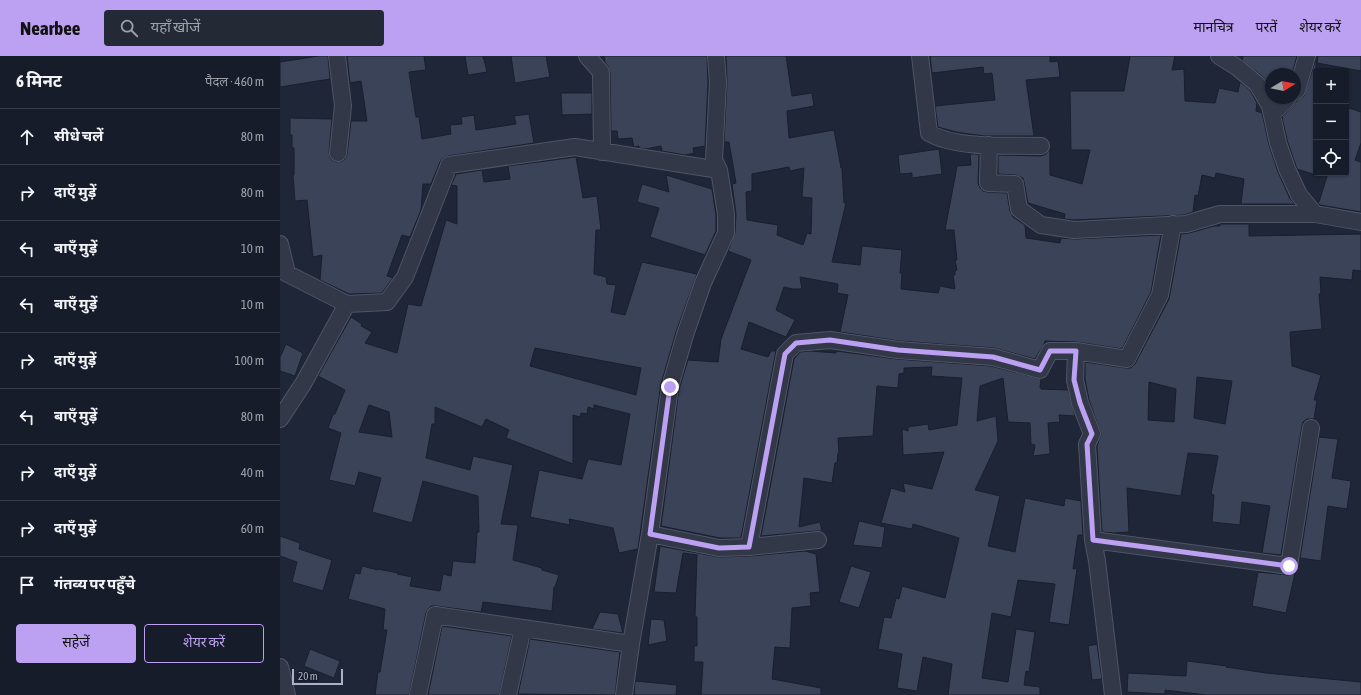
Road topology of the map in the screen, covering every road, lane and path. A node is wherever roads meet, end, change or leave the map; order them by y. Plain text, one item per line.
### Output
1 (337, 56) edge
2 (587, 56) edge
3 (716, 56) edge
4 (920, 56) edge
5 (1219, 56) edge
6 (1307, 56) edge
7 (1240, 62) edge
8 (1301, 76) edge
9 (1282, 104) edge
10 (1272, 114) junction
11 (989, 145) junction
12 (1041, 146) dead end
13 (602, 152) junction
14 (338, 153) dead end
15 (719, 170) junction
16 (1315, 214) junction
17 (1361, 222) edge
18 (1173, 224) junction
19 (280, 244) edge
20 (283, 272) edge
21 (347, 304) junction
22 (1076, 351) junction
23 (280, 419) edge
24 (1311, 428) dead end
25 (650, 534) junction
26 (818, 540) dead end
27 (1093, 540) junction
28 (749, 547) junction
29 (522, 628) junction
30 (631, 644) junction
31 (280, 667) edge
32 (287, 695) edge
33 (418, 695) edge
34 (508, 695) edge
35 (624, 695) edge
36 (1113, 695) edge

1 - 14 street
2 - 13 street
3 - 15 street
4 - 11 street
5 - 7 street
6 - 8 street
7 - 10 street
9 - 10 street
10 - 16 street
11 - 12 street
11 - 18 street
13 - 15 street
13 - 21 street
15 - 25 street
16 - 17 street
16 - 18 street
18 - 22 street
19 - 20 street
20 - 21 street
21 - 23 street
22 - 27 street
22 - 28 street
24 - 27 street
25 - 28 street
25 - 30 street
26 - 28 street
27 - 36 street
29 - 30 street
29 - 33 street
29 - 34 street
30 - 35 street
31 - 32 street

